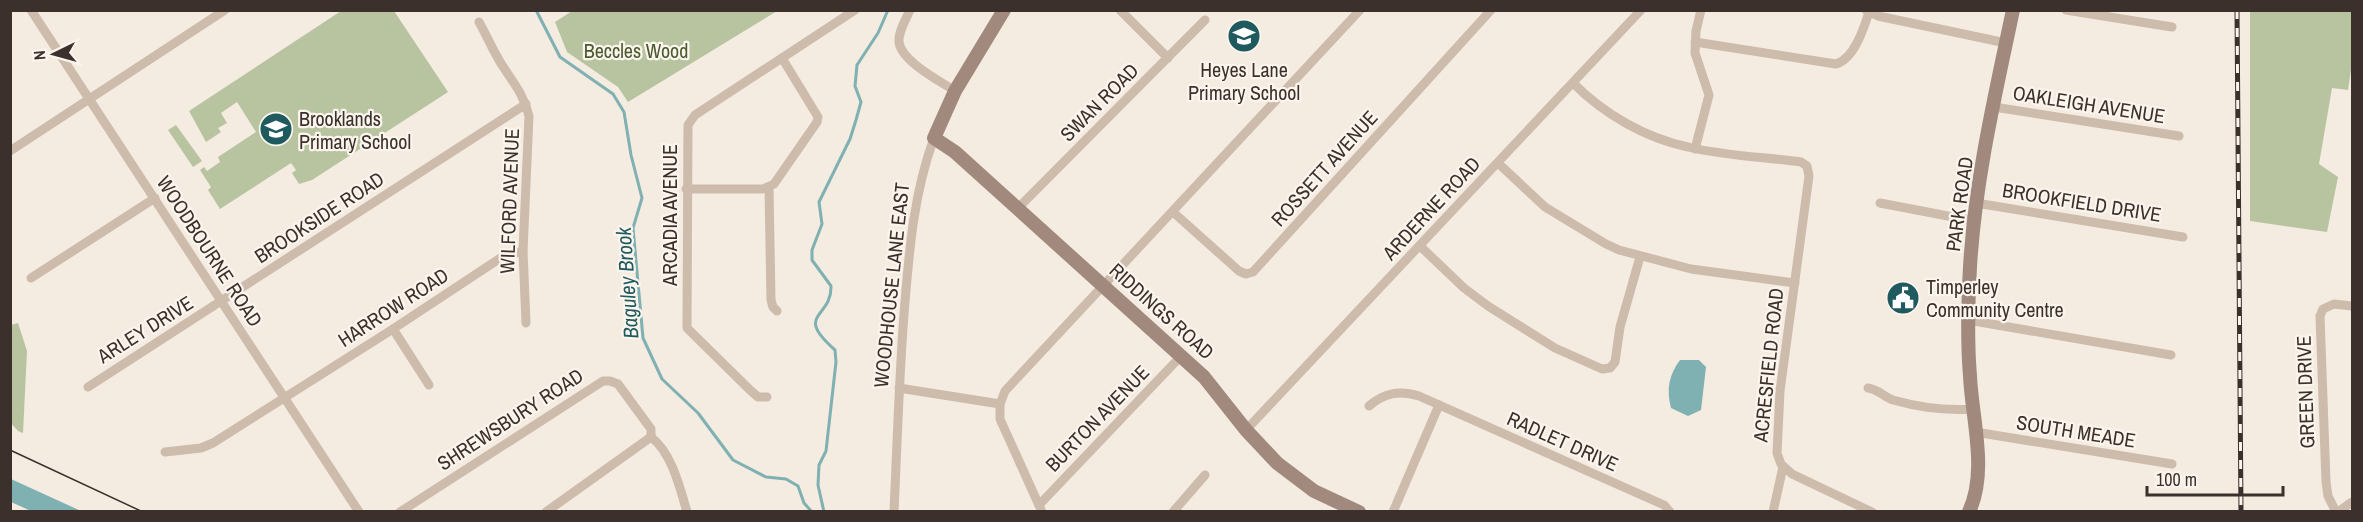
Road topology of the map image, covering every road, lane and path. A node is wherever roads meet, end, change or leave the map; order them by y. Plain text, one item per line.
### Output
1 (31, 10) edge
2 (225, 10) edge
3 (855, 10) edge
4 (910, 10) edge
5 (1004, 10) edge
6 (1120, 10) edge
7 (1360, 10) edge
8 (1491, 10) edge
9 (1641, 10) edge
10 (1701, 10) edge
11 (2013, 10) edge
12 (2066, 10) edge
13 (1867, 11) edge
14 (1205, 20) dead end
15 (479, 22) dead end
16 (2172, 27) dead end
17 (1695, 42) junction
18 (2006, 43) junction
19 (782, 58) junction
20 (1168, 58) junction
21 (1573, 83) junction
22 (955, 91) junction
23 (89, 99) junction
24 (526, 104) junction
25 (1994, 107) junction
26 (2179, 136) dead end
27 (934, 138) junction
28 (1695, 149) junction
29 (10, 151) edge
30 (1498, 163) junction
31 (769, 188) junction
32 (686, 189) junction
33 (155, 198) junction
34 (1881, 203) dead end
35 (1976, 203) junction
36 (1018, 208) junction
37 (1173, 212) junction
38 (1974, 221) junction
39 (2182, 237) dead end
40 (1420, 246) junction
41 (523, 251) junction
42 (1640, 257) junction
43 (32, 278) dead end
44 (1795, 283) junction
45 (1104, 285) junction
46 (2318, 299) dead end
47 (221, 302) junction
48 (2352, 306) edge
49 (2325, 307) junction
50 (777, 311) dead end
51 (1968, 320) junction
52 (526, 323) dead end
53 (393, 329) junction
54 (2171, 354) dead end
55 (1182, 356) junction
56 (1871, 385) dead end
57 (429, 386) dead end
58 (88, 387) dead end
59 (900, 388) junction
60 (767, 397) dead end
61 (285, 398) junction
62 (1000, 404) junction
63 (1439, 405) junction
64 (1369, 406) dead end
65 (1973, 409) junction
66 (1246, 430) junction
67 (1975, 432) junction
68 (651, 437) junction
69 (165, 452) dead end
70 (2172, 464) dead end
71 (1783, 467) junction
72 (1204, 476) dead end
73 (2352, 502) edge
74 (1040, 508) edge
75 (359, 512) edge
76 (400, 512) edge
77 (546, 512) edge
78 (687, 512) edge
79 (894, 512) edge
80 (1173, 512) edge
81 (1359, 512) edge
82 (1394, 512) edge
83 (1671, 512) edge
84 (1773, 512) edge
85 (1872, 512) edge
86 (1969, 512) edge
87 (2337, 512) edge

1 - 23 street, WOODBOURNE ROAD
2 - 23 street
3 - 19 street, ARCADIA AVENUE
4 - 22 street
5 - 22 street, WOODHOUSE LANE EAST
6 - 20 street
7 - 37 street
8 - 37 street, ROSSETT AVENUE
9 - 21 street, ARDERNE ROAD
10 - 17 street
11 - 18 street, PARK ROAD
12 - 16 street
13 - 17 street
13 - 18 street
14 - 20 street, SWAN ROAD
15 - 24 street, WILFORD AVENUE
17 - 28 street
18 - 25 street, PARK ROAD
19 - 31 street
19 - 32 street, ARCADIA AVENUE
20 - 36 street, SWAN ROAD
21 - 28 street
21 - 30 street, ARDERNE ROAD
22 - 27 street, WOODHOUSE LANE EAST
23 - 29 street
23 - 33 street, WOODBOURNE ROAD
24 - 41 street, WILFORD AVENUE
24 - 47 street, BROOKSIDE ROAD
25 - 26 street, OAKLEIGH AVENUE
25 - 35 street, PARK ROAD
27 - 36 street, RIDDINGS ROAD
27 - 59 street, WOODHOUSE LANE EAST
28 - 44 street, ACRESFIELD ROAD
30 - 40 street, ARDERNE ROAD
30 - 42 street
31 - 32 street
31 - 50 street
32 - 60 street, ARCADIA AVENUE
33 - 43 street
33 - 47 street, WOODBOURNE ROAD
34 - 38 street
35 - 38 street, PARK ROAD
35 - 39 street, BROOKFIELD DRIVE
36 - 45 street, RIDDINGS ROAD
37 - 45 street
38 - 51 street, PARK ROAD
40 - 42 street
40 - 66 street, ARDERNE ROAD
41 - 52 street, WILFORD AVENUE
41 - 53 street, HARROW ROAD
42 - 44 street
44 - 71 street, ACRESFIELD ROAD
45 - 55 street, RIDDINGS ROAD
45 - 62 street
46 - 49 street
47 - 58 street, ARLEY DRIVE
47 - 61 street, WOODBOURNE ROAD
48 - 49 street
49 - 87 street, GREEN DRIVE
51 - 54 street
51 - 65 street, PARK ROAD
53 - 57 street
53 - 61 street, HARROW ROAD
55 - 66 street, RIDDINGS ROAD
55 - 74 street, BURTON AVENUE
56 - 65 street
59 - 62 street
59 - 79 street, WOODHOUSE LANE EAST
61 - 69 street, HARROW ROAD
61 - 75 street, WOODBOURNE ROAD
62 - 74 street
63 - 64 street, RADLET DRIVE
63 - 82 street
63 - 83 street, RADLET DRIVE
65 - 67 street, PARK ROAD
66 - 81 street, RIDDINGS ROAD
67 - 70 street, SOUTH MEADE
67 - 86 street, PARK ROAD
68 - 76 street, SHREWSBURY ROAD
68 - 77 street
68 - 78 street, SHREWSBURY ROAD
71 - 84 street
71 - 85 street, ACRESFIELD ROAD
72 - 80 street
73 - 87 street

